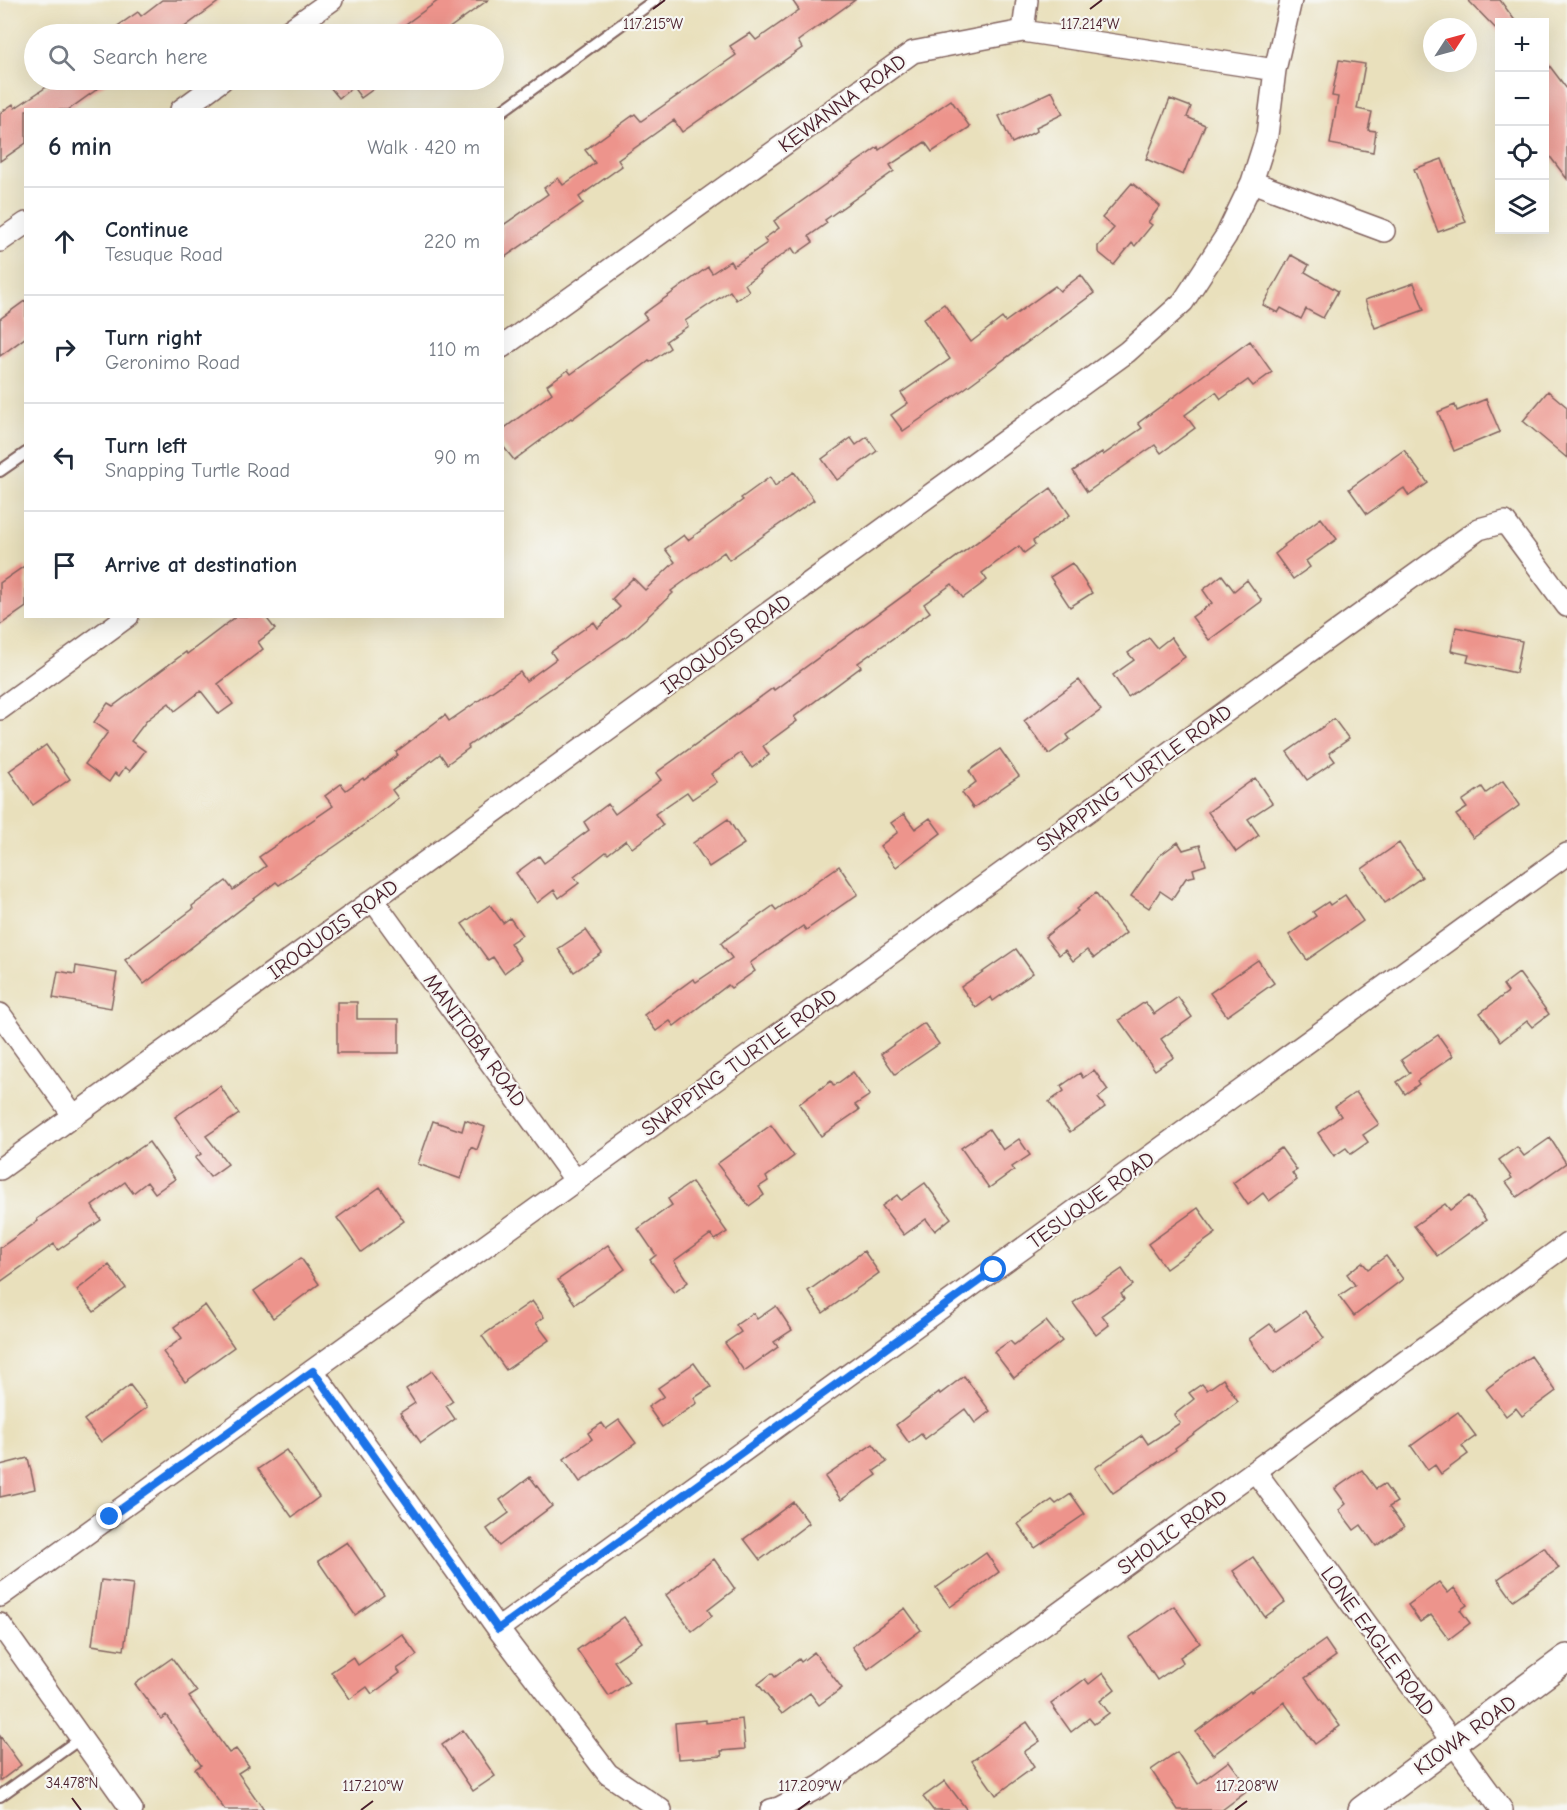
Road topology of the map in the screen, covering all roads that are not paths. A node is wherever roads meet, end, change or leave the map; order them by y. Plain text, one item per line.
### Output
1 (332, 0) edge
2 (655, 0) edge
3 (1027, 0) edge
4 (1291, 0) edge
5 (298, 24) edge
6 (1023, 31) junction
7 (1275, 70) junction
8 (208, 90) edge
9 (184, 108) edge
10 (504, 110) edge
11 (1252, 182) junction
12 (24, 224) edge
13 (1384, 231) dead end
14 (0, 241) edge
15 (504, 346) edge
16 (24, 454) edge
17 (0, 471) edge
18 (1567, 606) edge
19 (125, 618) edge
20 (0, 709) edge
21 (1567, 854) edge
22 (374, 900) junction
23 (0, 1014) edge
24 (74, 1116) junction
25 (0, 1169) edge
26 (576, 1181) junction
27 (1567, 1244) edge
28 (313, 1371) junction
29 (1255, 1471) junction
30 (0, 1596) edge
31 (0, 1624) edge
32 (498, 1629) junction
33 (1567, 1659) edge
34 (81, 1738) junction
35 (1453, 1744) junction
36 (0, 1796) edge
37 (132, 1810) edge
38 (661, 1810) edge
39 (771, 1810) edge
40 (1362, 1810) edge
41 (1502, 1810) edge

1 - 5 street
2 - 10 lane
3 - 6 street
4 - 7 street, IROQUOIS ROAD
6 - 7 street, KEWANNA ROAD
6 - 15 street, KEWANNA ROAD
7 - 11 street, IROQUOIS ROAD
8 - 9 street
11 - 13 street
11 - 22 street, IROQUOIS ROAD
12 - 14 street
16 - 17 lane
18 - 26 street, SNAPPING TURTLE ROAD
19 - 20 street
21 - 32 street, TESUQUE ROAD
22 - 24 street, IROQUOIS ROAD
22 - 26 street, MANITOBA ROAD
23 - 24 street
24 - 25 street, IROQUOIS ROAD
26 - 28 street, SNAPPING TURTLE ROAD
27 - 29 street, SHOLIC ROAD
28 - 30 street, SNAPPING TURTLE ROAD
28 - 32 street
29 - 35 street, LONE EAGLE ROAD
29 - 39 street, SHOLIC ROAD
31 - 34 street
32 - 38 street
33 - 35 street, KIOWA ROAD
34 - 36 lane
34 - 37 street
35 - 40 street, KIOWA ROAD
35 - 41 street, LONE EAGLE ROAD

